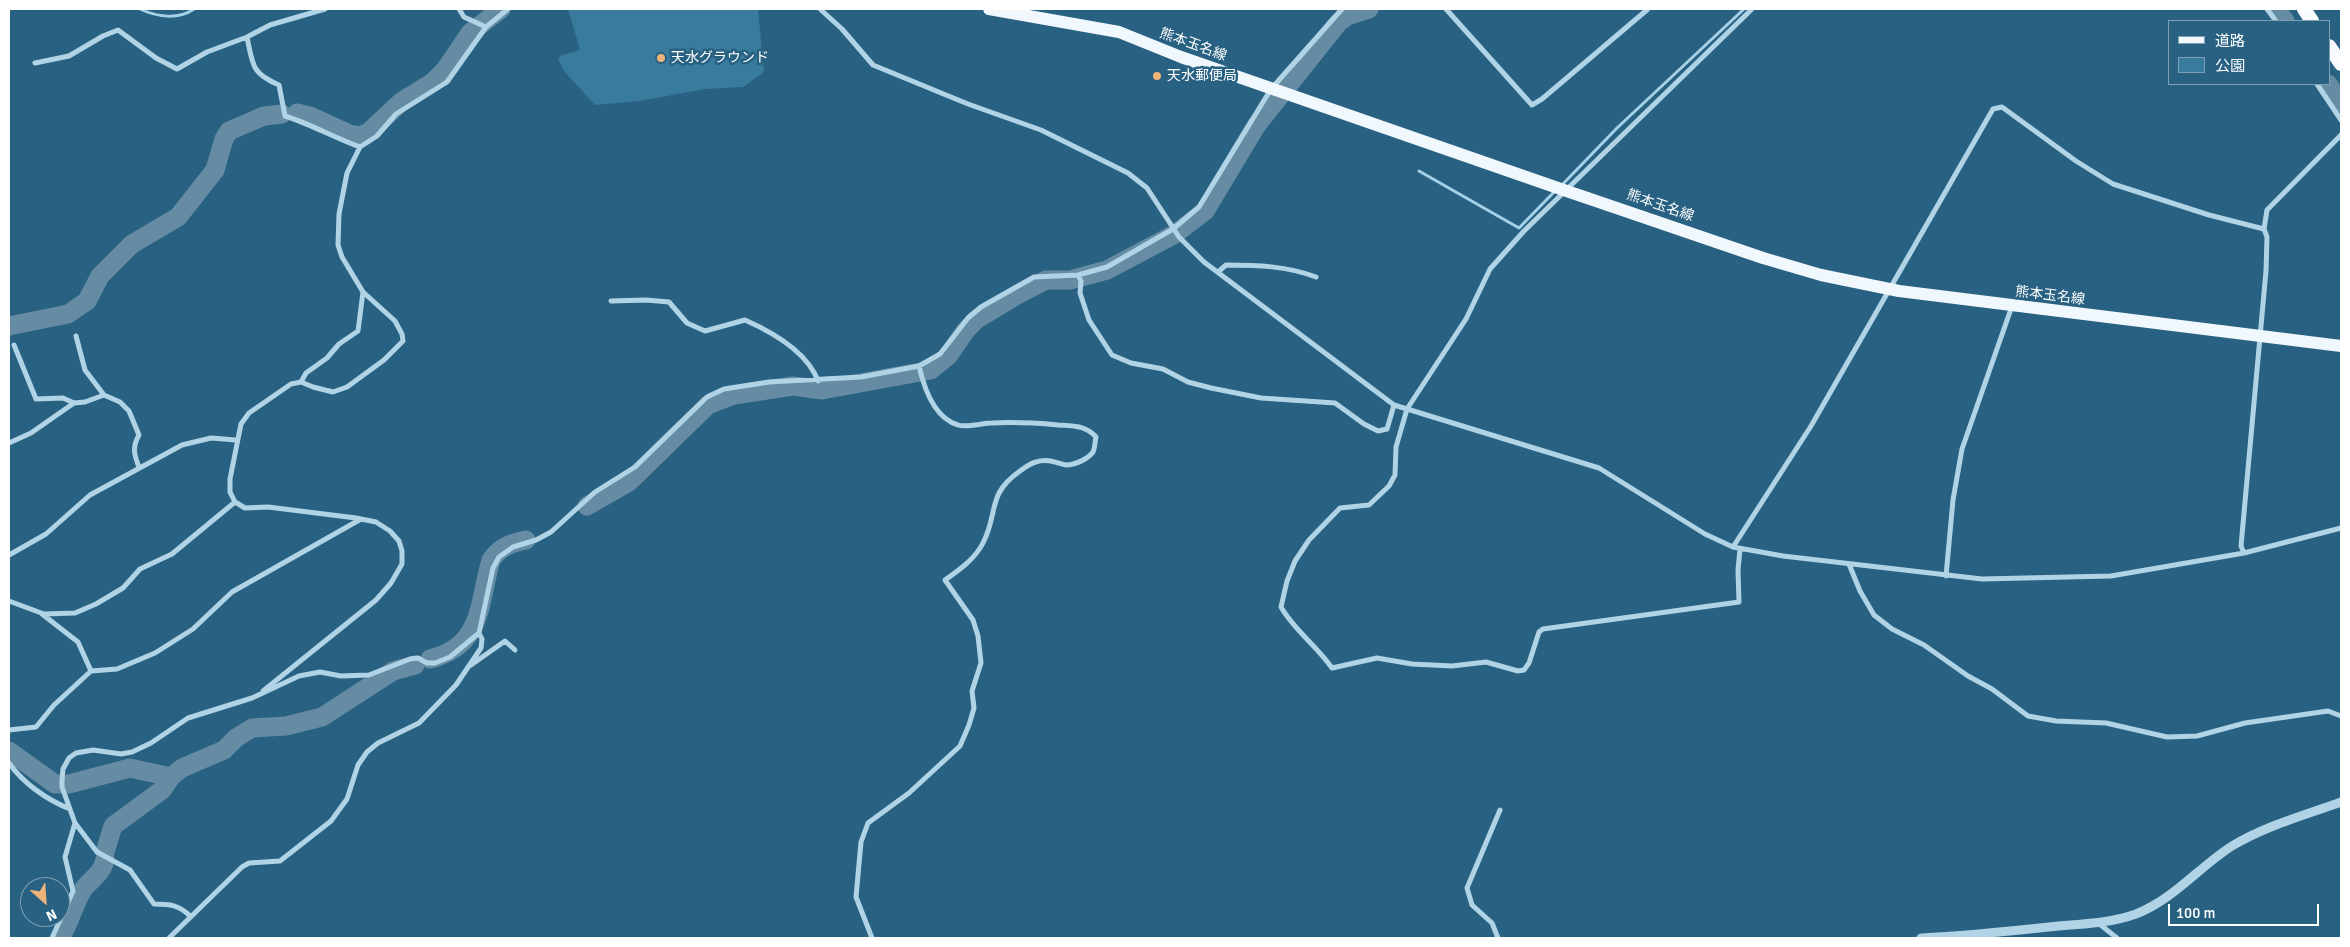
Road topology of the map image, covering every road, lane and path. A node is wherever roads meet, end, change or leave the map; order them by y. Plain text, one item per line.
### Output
1 (325, 9) edge
2 (459, 9) edge
3 (508, 9) edge
4 (820, 9) edge
5 (989, 9) edge
6 (1342, 9) edge
7 (1446, 9) edge
8 (1648, 9) edge
9 (1752, 9) edge
10 (2267, 9) edge
11 (2304, 9) edge
12 (2275, 20) edge
13 (2311, 20) edge
14 (484, 27) junction
15 (247, 37) junction
16 (2330, 48) edge
17 (35, 63) dead end
18 (2341, 64) edge
19 (2318, 85) edge
20 (1275, 90) junction
21 (2341, 120) edge
22 (2341, 134) edge
23 (360, 147) junction
24 (1561, 189) junction
25 (1174, 229) junction
26 (2264, 229) junction
27 (1218, 272) junction
28 (1079, 276) junction
29 (1316, 277) dead end
30 (1888, 290) junction
31 (364, 292) junction
32 (611, 301) dead end
33 (2012, 306) junction
34 (76, 336) dead end
35 (2261, 338) junction
36 (14, 345) dead end
37 (2341, 346) edge
38 (920, 368) junction
39 (818, 381) junction
40 (301, 382) junction
41 (104, 395) junction
42 (74, 403) junction
43 (1394, 405) junction
44 (1407, 408) junction
45 (236, 440) junction
46 (9, 443) edge
47 (139, 467) junction
48 (235, 502) junction
49 (362, 519) junction
50 (2341, 528) edge
51 (1733, 547) junction
52 (1740, 549) junction
53 (2244, 553) junction
54 (9, 555) edge
55 (1849, 564) junction
56 (1946, 576) junction
57 (9, 601) edge
58 (41, 613) junction
59 (479, 633) junction
60 (515, 650) dead end
61 (469, 667) junction
62 (91, 671) junction
63 (252, 698) junction
64 (2341, 716) edge
65 (9, 730) edge
66 (9, 764) edge
67 (2341, 802) edge
68 (70, 808) junction
69 (1500, 810) dead end
70 (76, 823) junction
71 (190, 916) junction
72 (2097, 922) junction
73 (52, 938) edge
74 (169, 938) edge
75 (872, 938) edge
76 (1498, 938) edge
77 (1921, 938) edge
78 (2117, 938) edge

1 - 15 street
2 - 14 street
3 - 14 street
4 - 25 street
5 - 20 main road, 熊本玉名線
6 - 20 street
7 - 8 street
9 - 24 street
10 - 12 street
11 - 13 highway
14 - 23 street
15 - 17 street
15 - 23 street
16 - 18 highway
19 - 21 street
20 - 24 main road, 熊本玉名線
20 - 25 street
22 - 26 street
23 - 31 street
24 - 30 main road, 熊本玉名線
24 - 44 street
25 - 27 street
25 - 28 street
26 - 30 street
26 - 35 street
27 - 29 street
27 - 43 street
28 - 38 street
28 - 43 street
30 - 33 main road, 熊本玉名線
30 - 51 street
31 - 40 street
31 - 40 street
32 - 39 street
33 - 35 main road, 熊本玉名線
33 - 56 street
34 - 41 street
35 - 37 main road, 熊本玉名線
35 - 53 street
36 - 42 street
38 - 39 street
38 - 75 street
39 - 59 street
40 - 45 street
41 - 42 street
41 - 47 street
42 - 46 street
43 - 44 street
44 - 51 street
44 - 52 street
45 - 47 street
45 - 48 street
47 - 54 street
48 - 49 street
48 - 58 street
49 - 62 street
49 - 63 street
50 - 53 street
51 - 52 street
52 - 55 street
53 - 56 street
55 - 56 street
55 - 64 street
57 - 58 street
58 - 62 street
59 - 61 street
59 - 63 street
60 - 61 street
61 - 71 street
62 - 65 street
63 - 68 street
66 - 68 street
67 - 72 street
68 - 70 street
69 - 76 street
70 - 71 street
70 - 73 street
71 - 74 street
72 - 77 street
72 - 78 street

